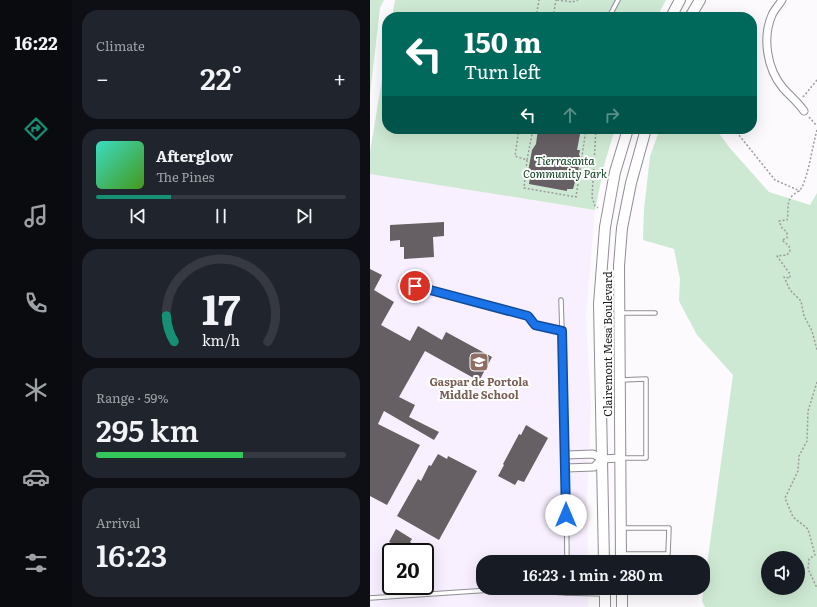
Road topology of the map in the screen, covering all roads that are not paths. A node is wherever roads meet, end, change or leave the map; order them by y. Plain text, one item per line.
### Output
1 (618, 0) edge
2 (680, 0) edge
3 (693, 0) edge
4 (700, 0) edge
5 (782, 0) edge
6 (612, 12) edge
7 (674, 12) edge
8 (691, 12) edge
9 (693, 12) edge
10 (804, 110) road end
11 (626, 134) edge
12 (645, 134) edge
13 (401, 282) dead end
14 (561, 300) dead end
15 (618, 313) junction
16 (655, 313) dead end
17 (562, 331) junction
18 (619, 380) junction
19 (566, 455) junction
20 (619, 458) junction
21 (602, 459) junction
22 (566, 468) junction
23 (621, 528) junction
24 (567, 555) edge
25 (604, 555) edge
26 (621, 555) edge
27 (656, 555) edge
28 (476, 591) edge
29 (605, 595) edge
30 (622, 595) edge
31 (370, 598) edge
32 (605, 607) edge
33 (622, 607) edge

1 - 6 lane
2 - 7 main road
3 - 8 main road
4 - 9 main road
5 - 10 street
11 - 21 main road, Clairemont Mesa Boulevard
12 - 15 main road, Clairemont Mesa Boulevard
13 - 17 lane
14 - 17 lane
15 - 16 lane
15 - 18 main road, Clairemont Mesa Boulevard
17 - 19 lane
18 - 20 main road, Clairemont Mesa Boulevard
18 - 20 lane
19 - 21 street
19 - 22 lane
20 - 21 street
20 - 23 main road, Clairemont Mesa Boulevard
21 - 22 street
21 - 25 main road, Clairemont Mesa Boulevard
22 - 24 lane
23 - 26 main road, Clairemont Mesa Boulevard
23 - 27 lane
28 - 31 lane
29 - 32 main road
30 - 33 main road

